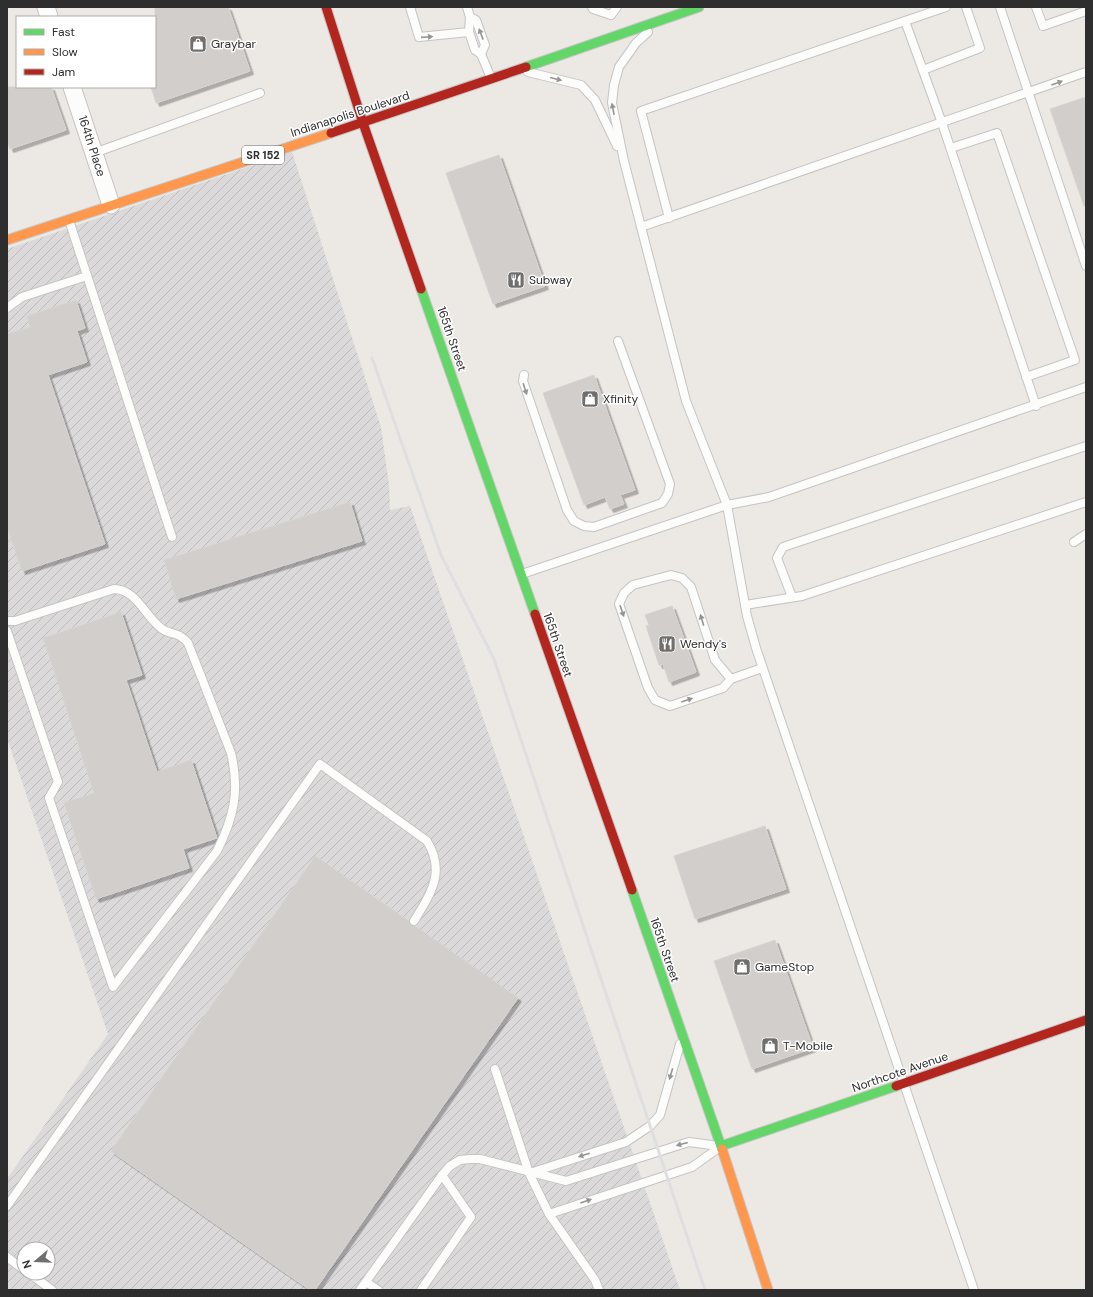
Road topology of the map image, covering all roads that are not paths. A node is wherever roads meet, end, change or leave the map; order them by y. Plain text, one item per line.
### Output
1 (326, 7) edge
2 (410, 7) edge
3 (467, 7) edge
4 (592, 7) edge
5 (617, 7) edge
6 (946, 7) edge
7 (966, 7) edge
8 (1000, 7) edge
9 (1036, 7) edge
10 (693, 8) edge
11 (1086, 11) edge
12 (470, 17) junction
13 (660, 20) junction
14 (905, 21) junction
15 (615, 24) junction
16 (469, 32) junction
17 (481, 54) junction
18 (518, 69) junction
19 (923, 70) junction
20 (1086, 72) edge
21 (491, 79) junction
22 (72, 88) edge
23 (260, 93) dead end
24 (1028, 93) junction
25 (364, 123) junction
26 (942, 123) junction
27 (950, 148) junction
28 (94, 153) junction
29 (624, 161) junction
30 (111, 205) junction
31 (669, 218) junction
32 (69, 219) junction
33 (641, 227) junction
34 (7, 240) edge
35 (1086, 266) edge
36 (87, 276) junction
37 (7, 308) edge
38 (618, 341) dead end
39 (524, 375) dead end
40 (1026, 377) junction
41 (1086, 388) edge
42 (1036, 406) junction
43 (1086, 446) edge
44 (1086, 502) edge
45 (727, 505) junction
46 (1086, 534) edge
47 (172, 537) dead end
48 (1074, 542) dead end
49 (521, 574) junction
50 (792, 597) junction
51 (745, 604) junction
52 (7, 621) edge
53 (7, 631) edge
54 (762, 668) junction
55 (731, 679) junction
56 (414, 921) dead end
57 (1086, 1020) edge
58 (682, 1036) junction
59 (495, 1069) dead end
60 (904, 1083) junction
61 (721, 1146) junction
62 (529, 1173) junction
63 (442, 1175) junction
64 (7, 1206) edge
65 (549, 1214) junction
66 (7, 1257) edge
67 (16, 1264) edge
68 (40, 1281) edge
69 (366, 1282) junction
70 (52, 1290) edge
71 (360, 1290) edge
72 (378, 1290) edge
73 (421, 1290) edge
74 (599, 1290) edge
75 (768, 1290) edge
76 (974, 1290) edge

1 - 25 main road, 165th Street
2 -> 16 lane
3 - 12 lane
4 - 15 lane
5 - 15 lane
6 - 14 lane
7 - 19 lane
8 - 24 lane
9 - 11 lane
10 - 13 main road, Indianapolis Boulevard / SR 152
12 - 16 lane
17 -> 12 lane
13 - 15 main road, Indianapolis Boulevard / SR 152
29 -> 13 lane
14 - 19 lane
14 - 31 lane
15 - 18 main road, Indianapolis Boulevard / SR 152
16 - 17 lane
17 - 21 lane
18 - 21 main road, Indianapolis Boulevard / SR 152
18 -> 29 lane
19 - 26 lane
24 -> 20 lane
21 - 25 main road, Indianapolis Boulevard / SR 152
22 - 28 street, 164th Place
23 - 28 lane
24 - 26 lane
24 - 35 lane
25 - 30 main road, Indianapolis Boulevard / SR 152
25 - 49 main road, 165th Street
26 - 27 lane
26 - 31 lane
27 - 40 lane
27 - 40 lane
28 - 30 street, 164th Place
29 - 33 lane
30 - 32 main road, Indianapolis Boulevard / SR 152
31 - 33 lane
32 - 34 main road, Indianapolis Boulevard / SR 152
32 - 36 lane
33 - 45 lane
36 - 37 lane
36 - 47 lane
39 -> 38 lane
40 - 42 lane
41 - 42 lane
42 - 45 lane
43 - 50 lane
44 - 50 lane
45 - 49 lane
45 - 51 lane
46 - 48 lane
49 - 58 main road, 165th Street
50 - 51 lane
51 - 54 lane
52 - 53 lane
54 - 55 lane
54 - 60 lane
55 -> 55 lane
56 - 64 lane
57 - 60 main road, Northcote Avenue
58 - 61 main road, 165th Street
58 -> 62 lane
59 - 62 lane
60 - 61 main road, Northcote Avenue
60 - 76 lane
61 -> 62 lane
65 -> 61 lane
61 - 75 main road, 165th Street
62 - 63 lane
62 - 65 lane
63 - 69 lane
63 - 73 lane
65 - 74 lane
66 - 67 lane
68 - 70 lane
69 - 71 lane
69 - 72 lane

